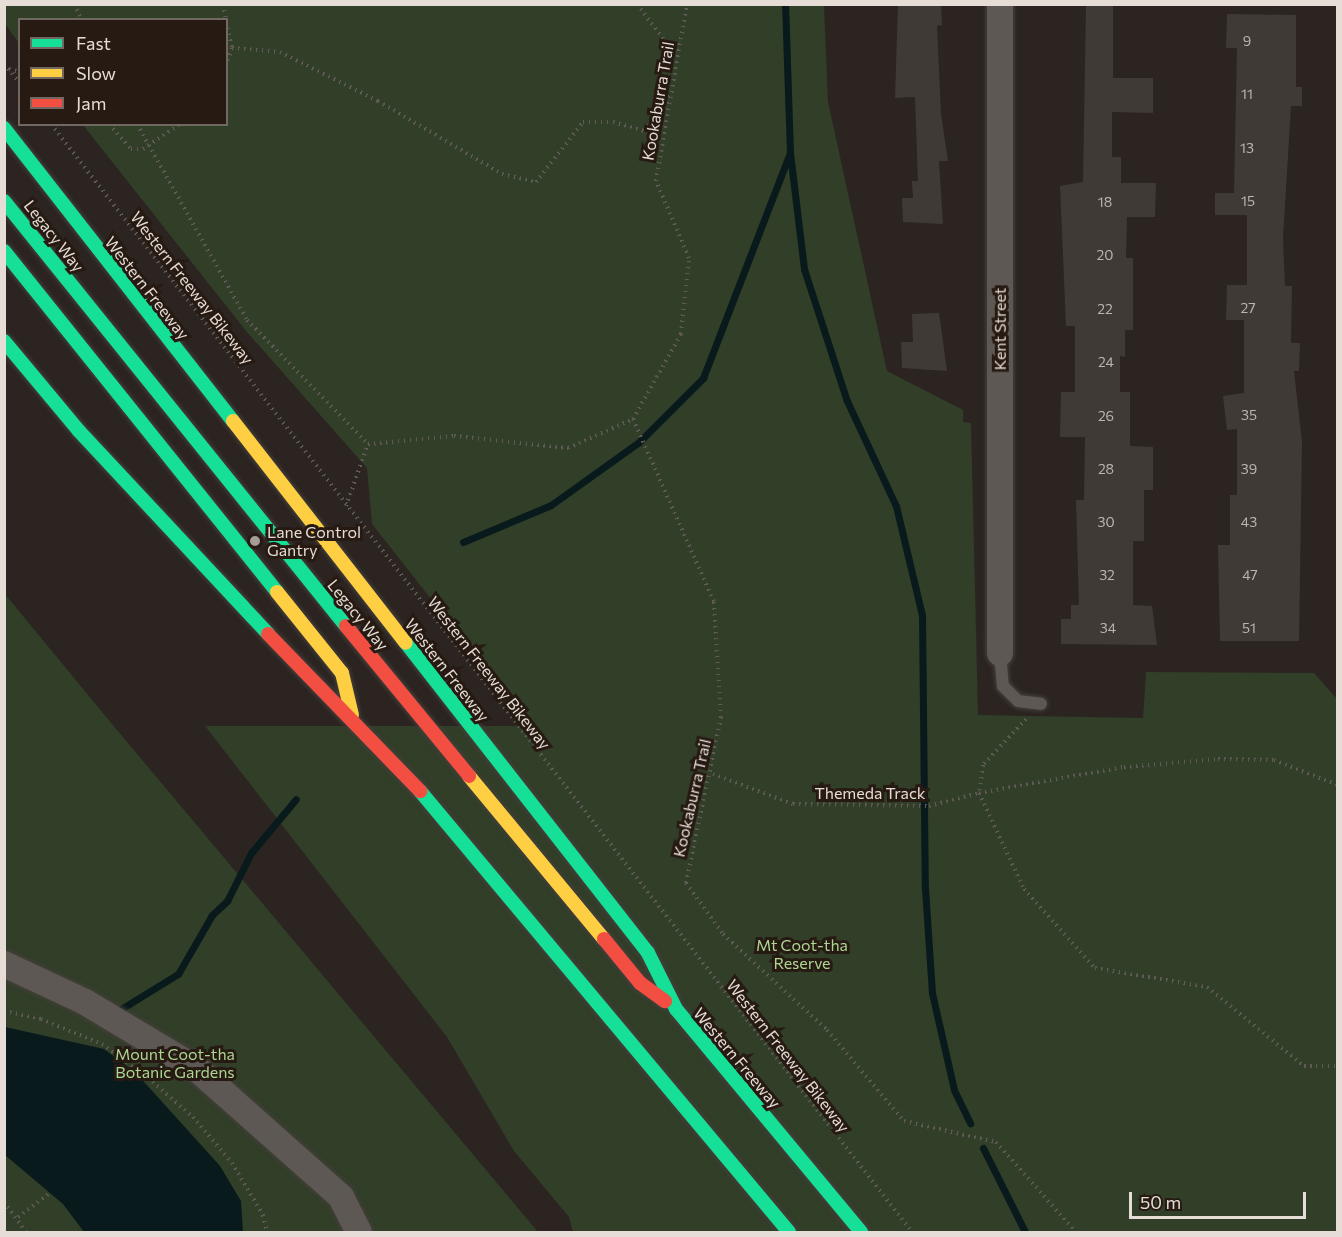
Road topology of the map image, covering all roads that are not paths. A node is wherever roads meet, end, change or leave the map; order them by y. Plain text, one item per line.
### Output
1 (1000, 4) edge
2 (4, 128) edge
3 (4, 201) edge
4 (4, 251) edge
5 (4, 341) edge
6 (1000, 652) joint
7 (1041, 704) road end
8 (352, 715) junction
9 (4, 964) edge
10 (676, 1009) junction
11 (359, 1233) edge
12 (789, 1233) edge
13 (861, 1233) edge

1 - 6 street, Kent Street
2 - 10 highway, Western Freeway
3 - 10 highway, Legacy Way
4 - 8 highway
5 - 8 highway
6 - 7 lane
8 - 12 highway
9 - 11 street
10 - 13 highway, Western Freeway

